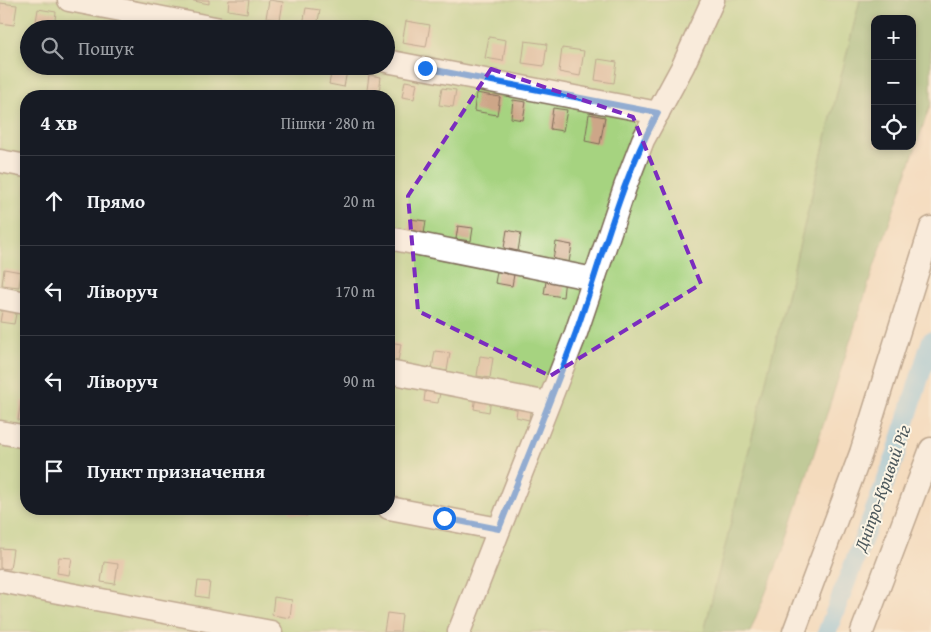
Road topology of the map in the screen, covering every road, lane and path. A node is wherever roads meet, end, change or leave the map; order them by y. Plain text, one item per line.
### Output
1 (69, 0) edge
2 (713, 0) edge
3 (173, 20) edge
4 (395, 63) edge
5 (658, 113) junction
6 (0, 161) edge
7 (20, 165) edge
8 (931, 228) edge
9 (395, 239) edge
10 (594, 279) junction
11 (0, 298) edge
12 (20, 302) edge
13 (395, 373) edge
14 (548, 403) junction
15 (0, 432) edge
16 (20, 436) edge
17 (931, 450) edge
18 (395, 509) edge
19 (499, 529) junction
20 (0, 581) edge
21 (271, 632) edge
22 (459, 632) edge
23 (794, 632) edge
24 (862, 632) edge

1 - 3 street
2 - 5 street
4 - 5 street
5 - 10 street
6 - 7 street
8 - 23 street
9 - 10 street
10 - 14 street
11 - 12 street
13 - 14 street
14 - 19 street
15 - 16 street
17 - 24 street
18 - 19 street
19 - 22 street
20 - 21 street

